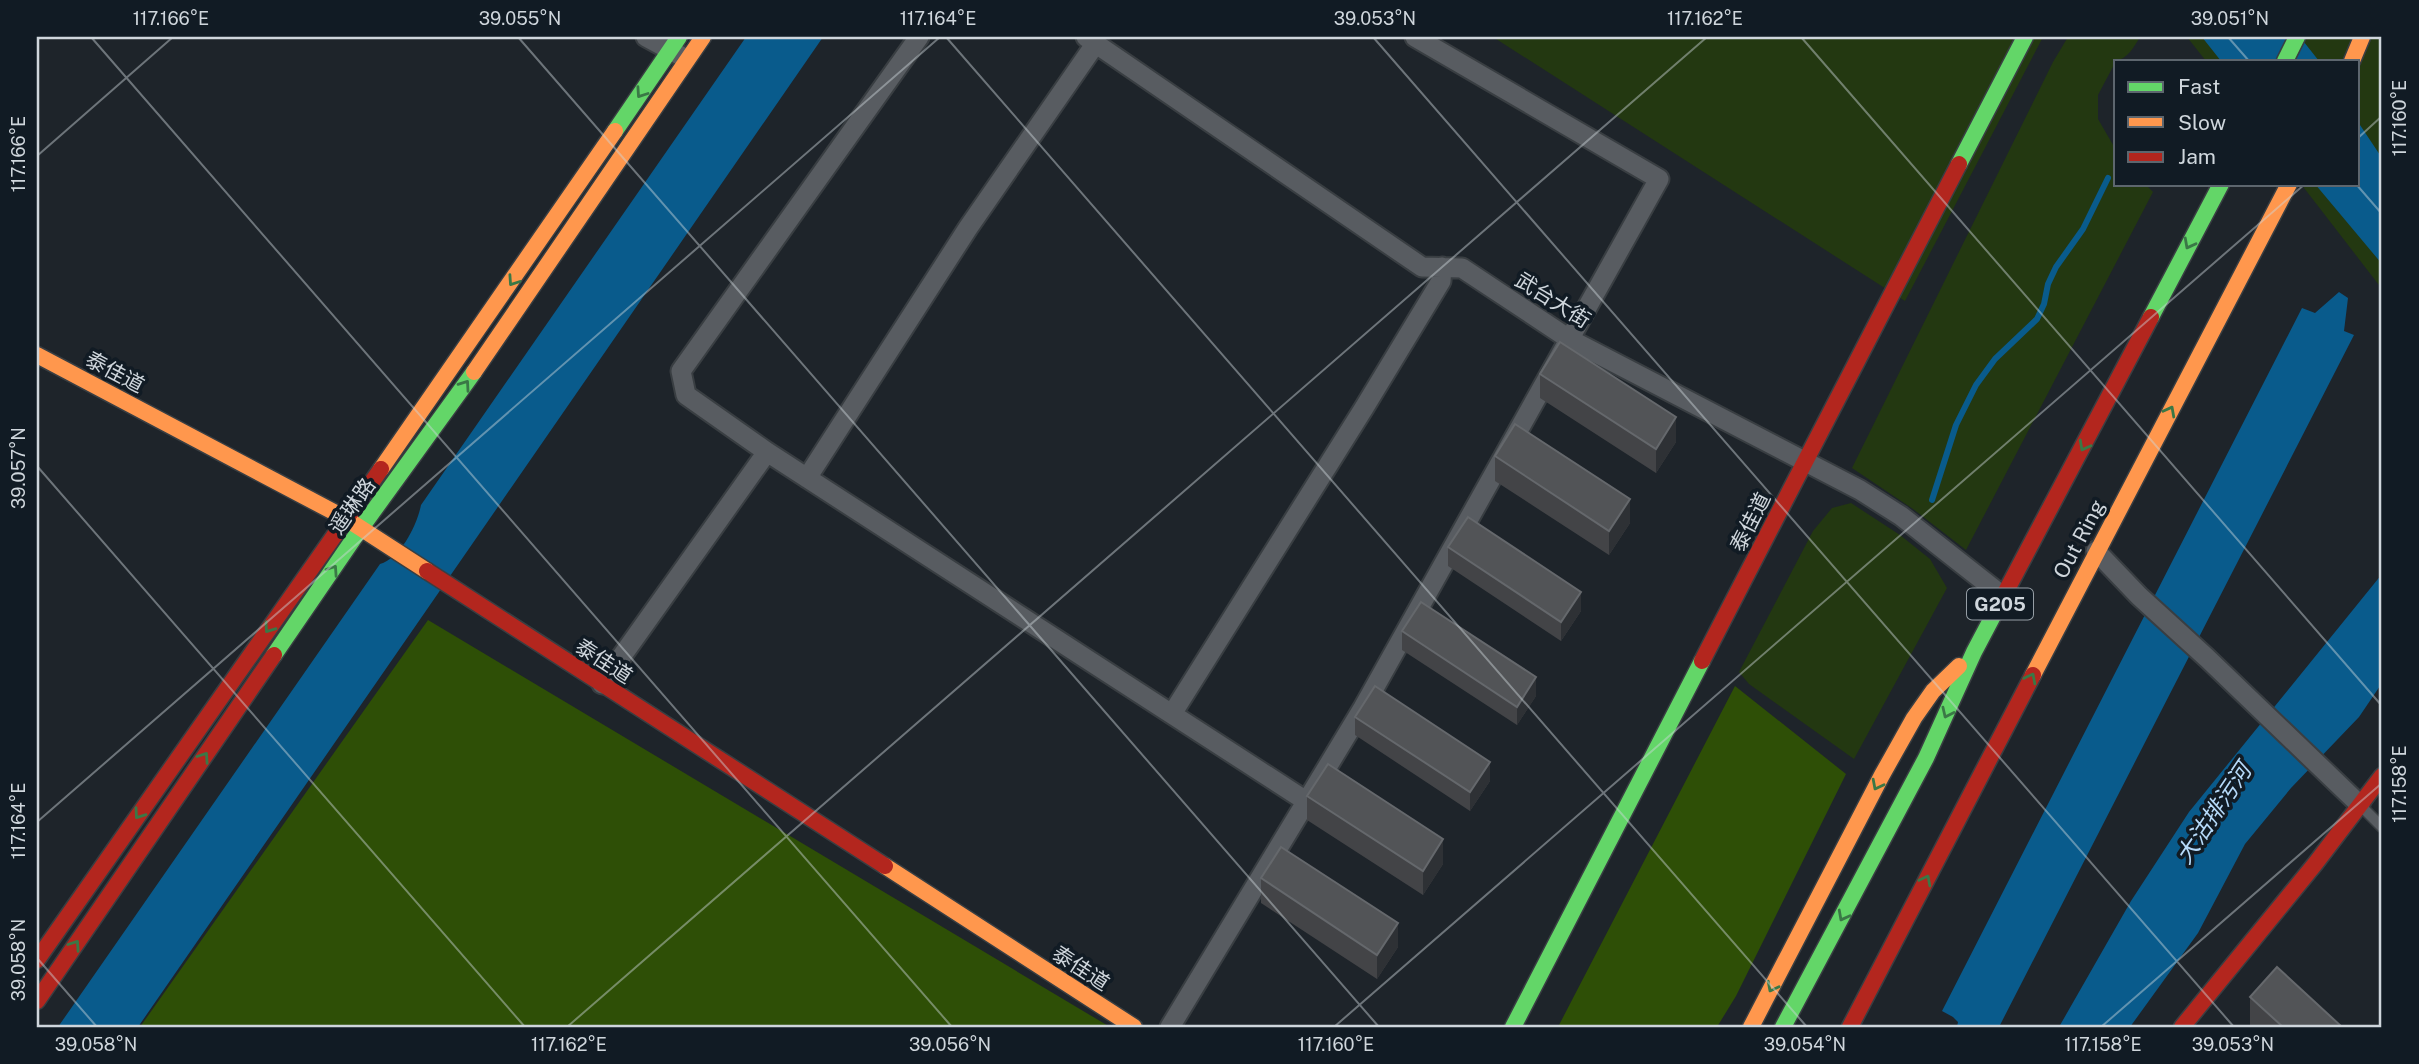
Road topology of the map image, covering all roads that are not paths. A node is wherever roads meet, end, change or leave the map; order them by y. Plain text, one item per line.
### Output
1 (646, 37) edge
2 (703, 37) edge
3 (919, 37) edge
4 (1415, 37) edge
5 (2025, 37) edge
6 (2297, 37) edge
7 (2362, 37) edge
8 (1091, 40) edge
9 (675, 43) edge
10 (688, 60) junction
11 (2286, 60) edge
12 (2352, 60) edge
13 (2220, 186) edge
14 (2287, 186) edge
15 (1442, 267) junction
16 (1569, 339) junction
17 (37, 355) edge
18 (767, 452) junction
19 (1806, 461) junction
20 (807, 478) junction
21 (345, 518) junction
22 (361, 528) junction
23 (2096, 551) junction
24 (2004, 597) junction
25 (1974, 652) junction
26 (602, 684) junction
27 (1172, 714) junction
28 (2382, 776) edge
29 (1306, 801) junction
30 (2360, 805) junction
31 (2382, 827) edge
32 (37, 960) edge
33 (37, 1001) edge
34 (1134, 1027) edge
35 (1170, 1027) edge
36 (1513, 1027) edge
37 (1751, 1027) edge
38 (1783, 1027) edge
39 (1850, 1027) edge
40 (2182, 1027) edge

1 - 9 street
2 - 10 main road, 遥琳路
3 - 18 street
4 - 16 street
5 - 19 main road, 泰佳道
6 - 11 main road
7 - 12 main road
8 - 15 street, 武台大街
8 - 20 street
9 - 10 street
9 -> 21 main road, 遥琳路
22 -> 10 main road, 遥琳路
13 -> 24 main road, Out Ring / G205
23 -> 14 main road, Out Ring / G205
15 - 16 street, 武台大街
15 - 27 street
16 - 19 street, 武台大街
16 - 29 street
17 - 21 main road, 泰佳道
18 - 20 street
18 - 26 street
19 - 24 street, 武台大街
19 - 36 main road, 泰佳道
20 - 27 street
21 - 22 main road, 泰佳道
21 -> 32 main road, 遥琳路
22 - 26 main road, 泰佳道
33 -> 22 main road, 遥琳路
23 - 30 street
39 -> 23 main road, Out Ring / G205
24 - 25 main road, Out Ring / G205
25 -> 37 main road
25 -> 38 main road, Out Ring / G205
26 - 34 main road, 泰佳道
27 - 29 street
28 - 30 main road
29 - 35 street
30 - 31 lane
30 - 40 main road

